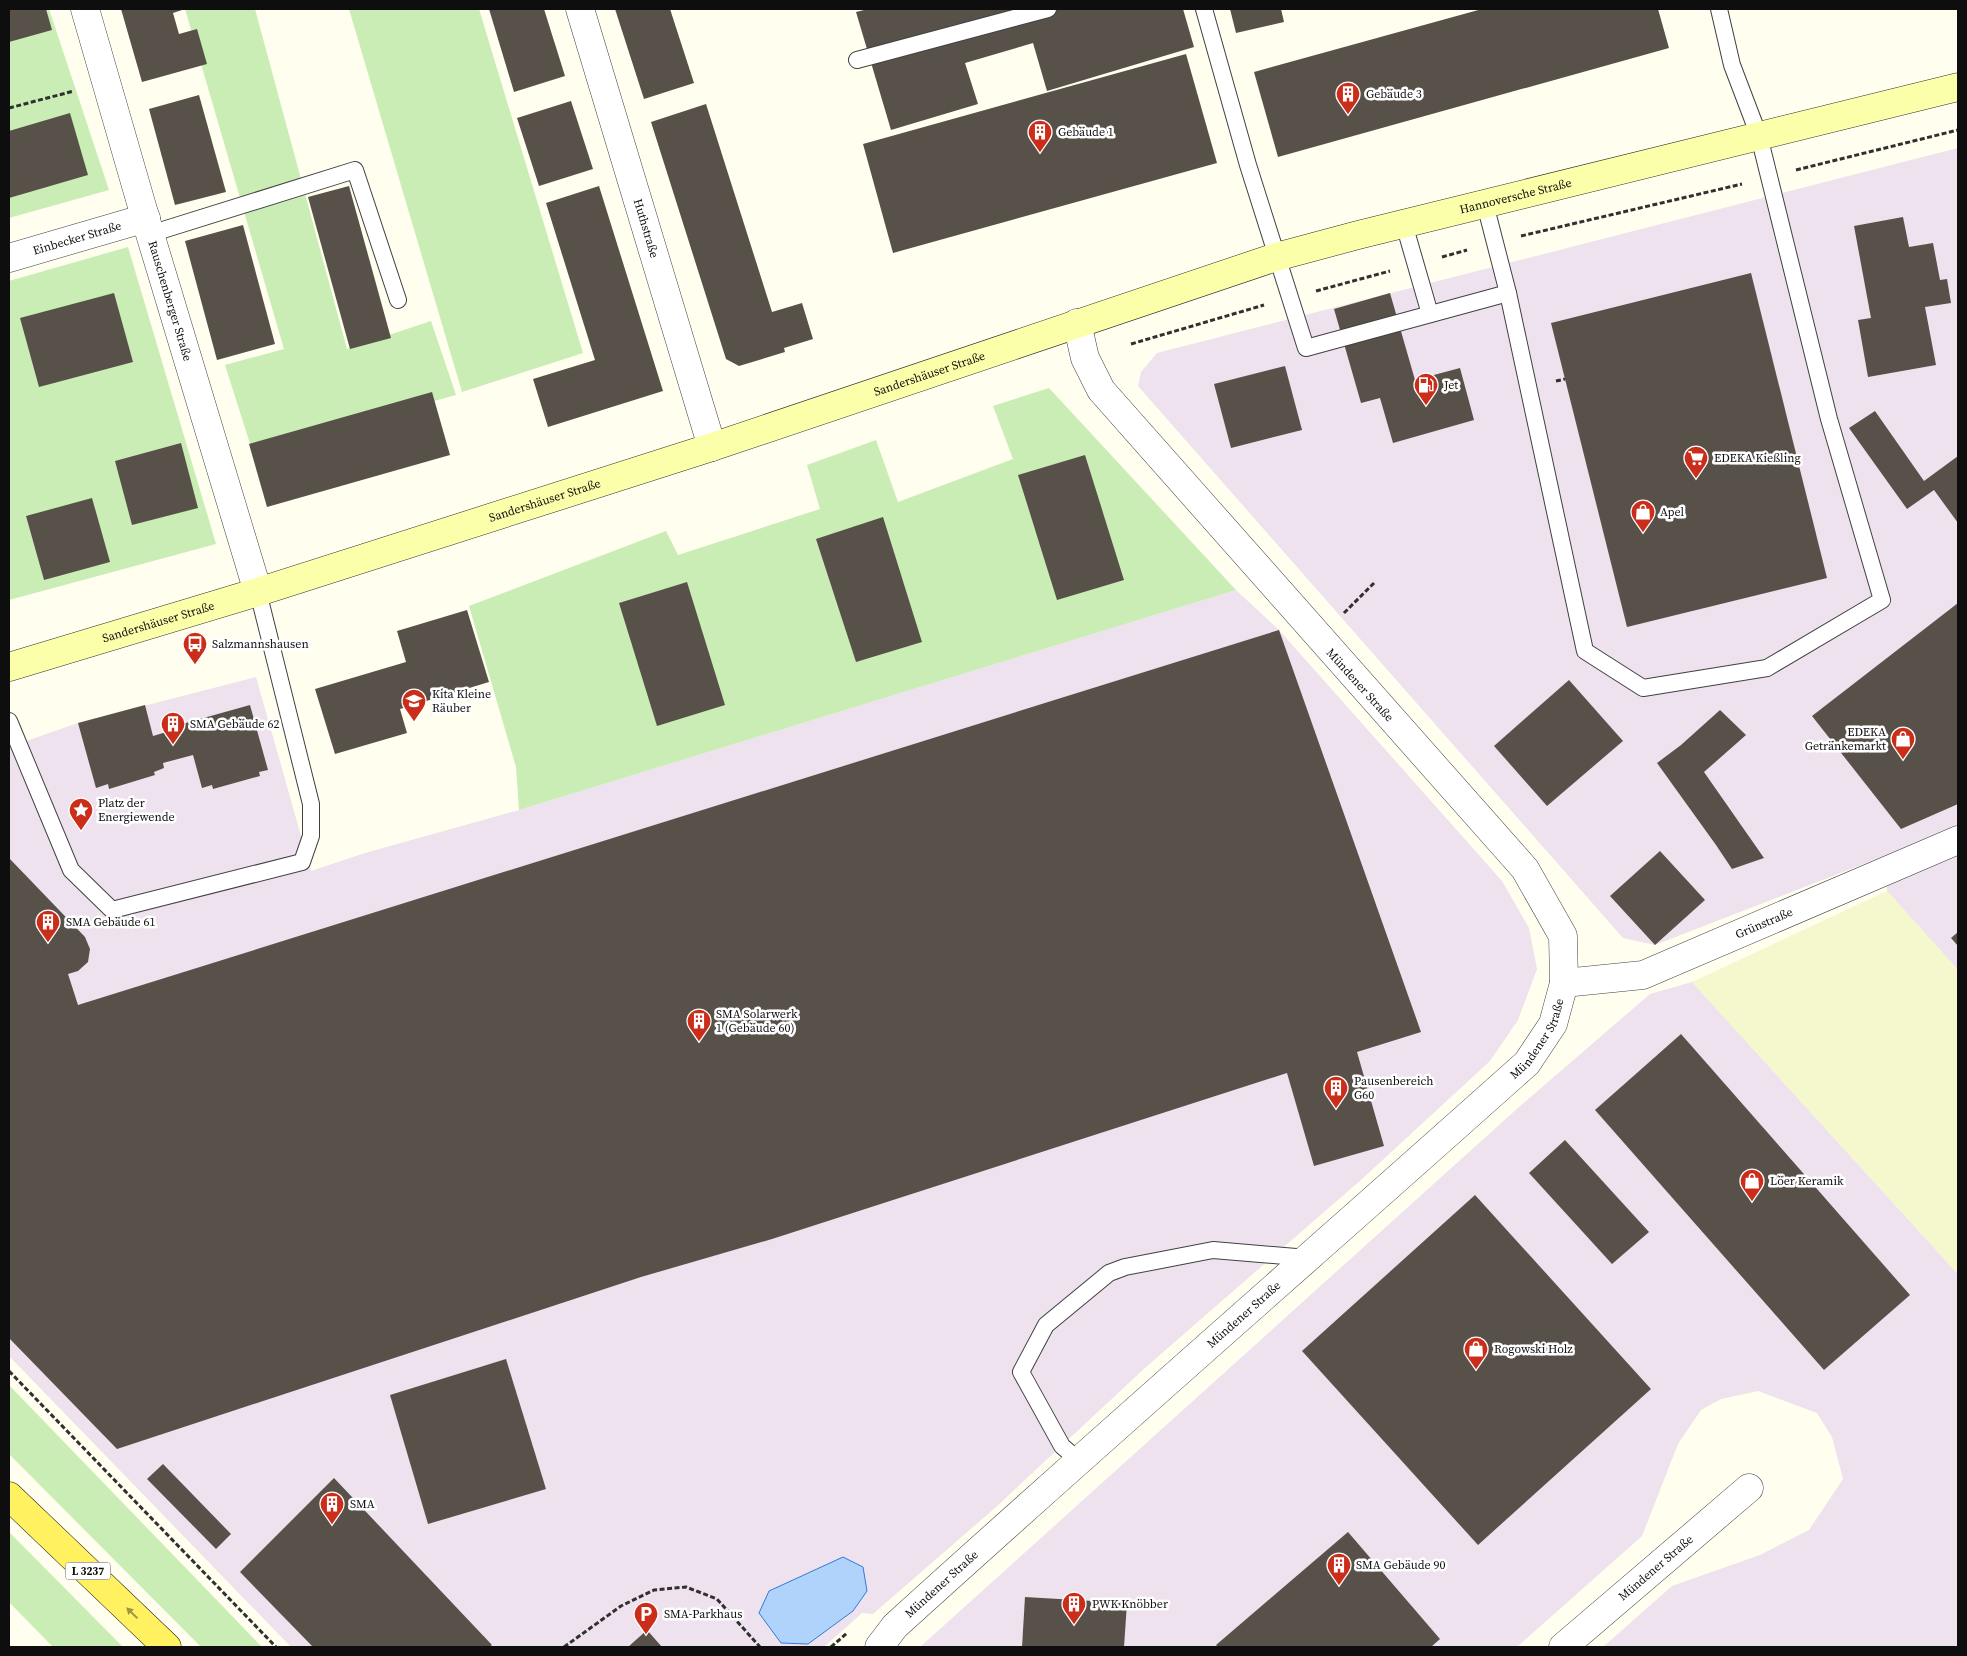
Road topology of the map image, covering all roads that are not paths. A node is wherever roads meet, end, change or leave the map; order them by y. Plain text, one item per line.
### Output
1 (85, 9) edge
2 (580, 9) edge
3 (1048, 9) edge
4 (1204, 9) edge
5 (1719, 9) edge
6 (857, 60) dead end
7 (1958, 87) edge
8 (1759, 136) junction
9 (1485, 204) junction
10 (1404, 224) junction
11 (148, 226) junction
12 (1276, 257) junction
13 (9, 258) edge
14 (1508, 293) junction
15 (398, 300) dead end
16 (1430, 314) junction
17 (1077, 323) junction
18 (712, 447) junction
19 (258, 592) junction
20 (9, 667) edge
21 (9, 721) edge
22 (1958, 840) edge
23 (1564, 983) junction
24 (1308, 1258) junction
25 (1078, 1460) junction
26 (1749, 1488) dead end
27 (9, 1496) edge
28 (167, 1647) edge
29 (879, 1647) edge
30 (1563, 1647) edge

1 - 11 street, Rauschenberger Straße
2 - 18 street, Huthstraße
3 - 6 lane
4 - 12 lane
5 - 8 lane
7 - 8 main road, Hannoversche Straße
8 - 9 main road, Hannoversche Straße
8 - 14 lane
9 - 10 main road, Hannoversche Straße
9 - 14 lane
10 - 12 main road, Hannoversche Straße
10 - 16 lane
11 - 13 street, Einbecker Straße
11 - 15 lane
11 - 19 street, Rauschenberger Straße
12 - 16 lane
12 - 17 main road, Hannoversche Straße
14 - 16 lane
17 - 18 main road, Sandershäuser Straße
17 - 23 street, Mündener Straße
18 - 19 main road, Sandershäuser Straße
19 - 20 main road, Sandershäuser Straße
19 - 21 lane
22 - 23 street, Grünstraße
23 - 24 street, Mündener Straße
24 - 25 street, Mündener Straße
24 - 25 lane
25 - 29 street, Mündener Straße
26 - 30 street, Mündener Straße
28 -> 27 main road, L 3237

